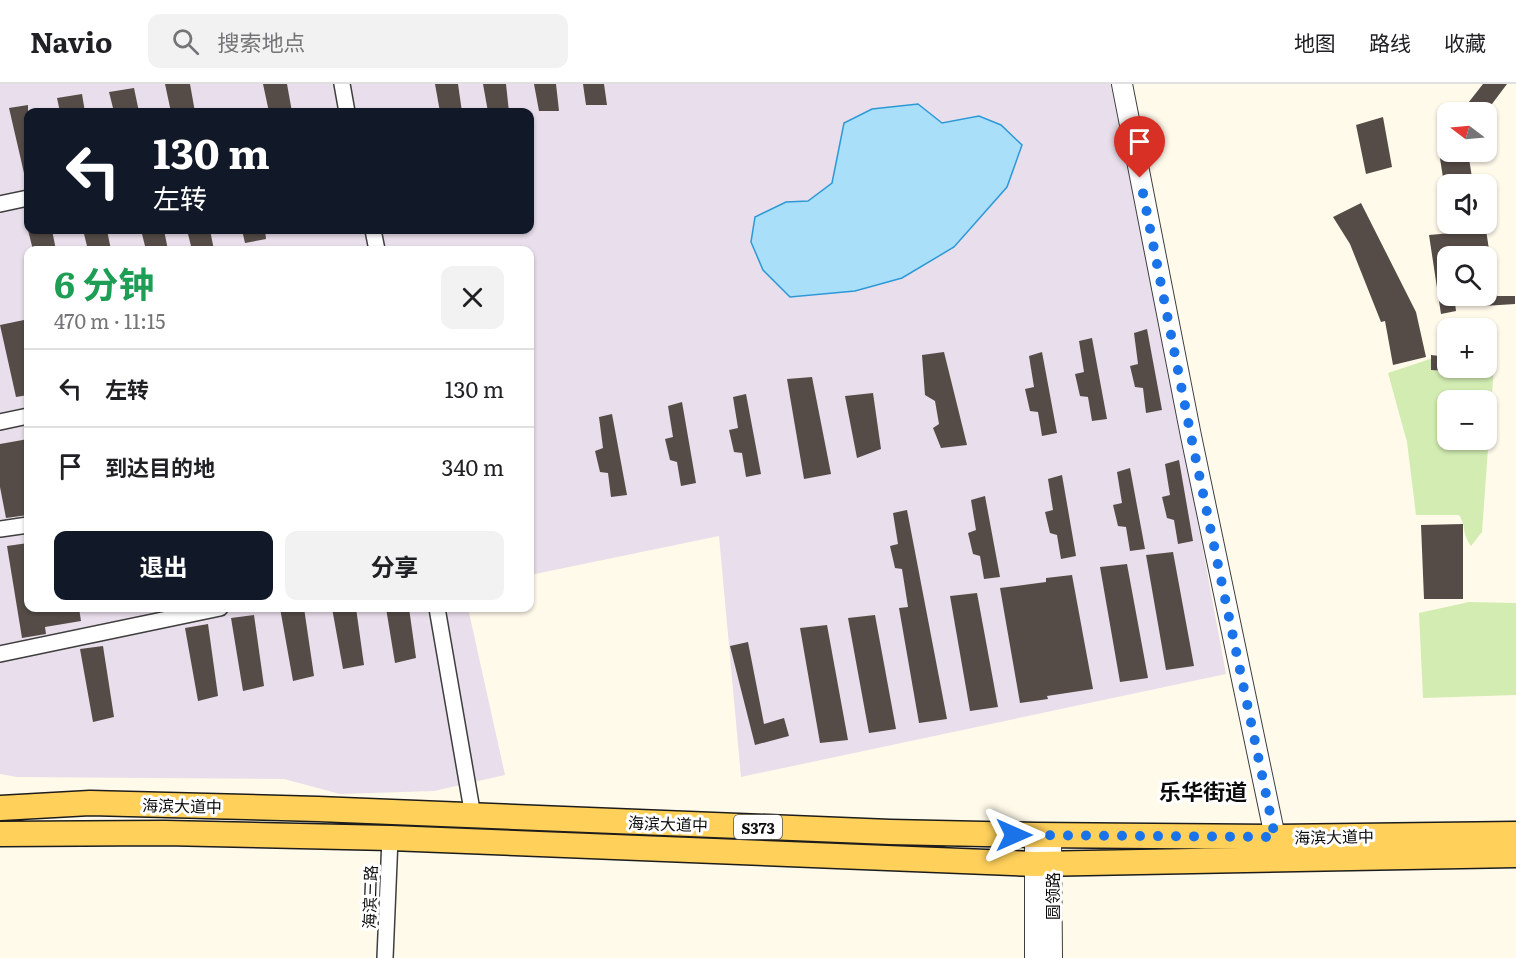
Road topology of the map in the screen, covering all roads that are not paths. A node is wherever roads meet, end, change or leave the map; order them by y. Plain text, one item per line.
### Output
1 (342, 84) edge
2 (1122, 84) edge
3 (346, 108) edge
4 (24, 199) edge
5 (0, 204) edge
6 (24, 417) edge
7 (0, 422) edge
8 (24, 526) edge
9 (0, 530) edge
10 (201, 612) edge
11 (438, 612) edge
12 (0, 654) edge
13 (0, 808) edge
14 (473, 816) junction
15 (0, 834) edge
16 (1516, 834) edge
17 (1043, 835) junction
18 (1275, 837) junction
19 (390, 838) junction
20 (1516, 855) edge
21 (1043, 864) junction
22 (385, 958) edge
23 (1035, 958) edge
24 (1052, 958) edge

1 - 3 street
2 - 18 street
4 - 5 street
6 - 7 street
8 - 9 street
10 - 12 street
11 - 14 street
13 - 14 main road, 海滨大道中 / S373
14 - 17 main road, 海滨大道中 / S373
15 - 19 main road, 海滨大道中 / S373
16 - 18 main road, 海滨大道中 / S373
17 - 18 main road, 海滨大道中 / S373
17 - 21 street, 圆领路
19 - 21 main road, 海滨大道中 / S373
19 - 22 street, 海滨三路
20 - 21 main road, 海滨大道中 / S373
21 - 23 street, 圆领路
21 - 24 street, 圆领路

